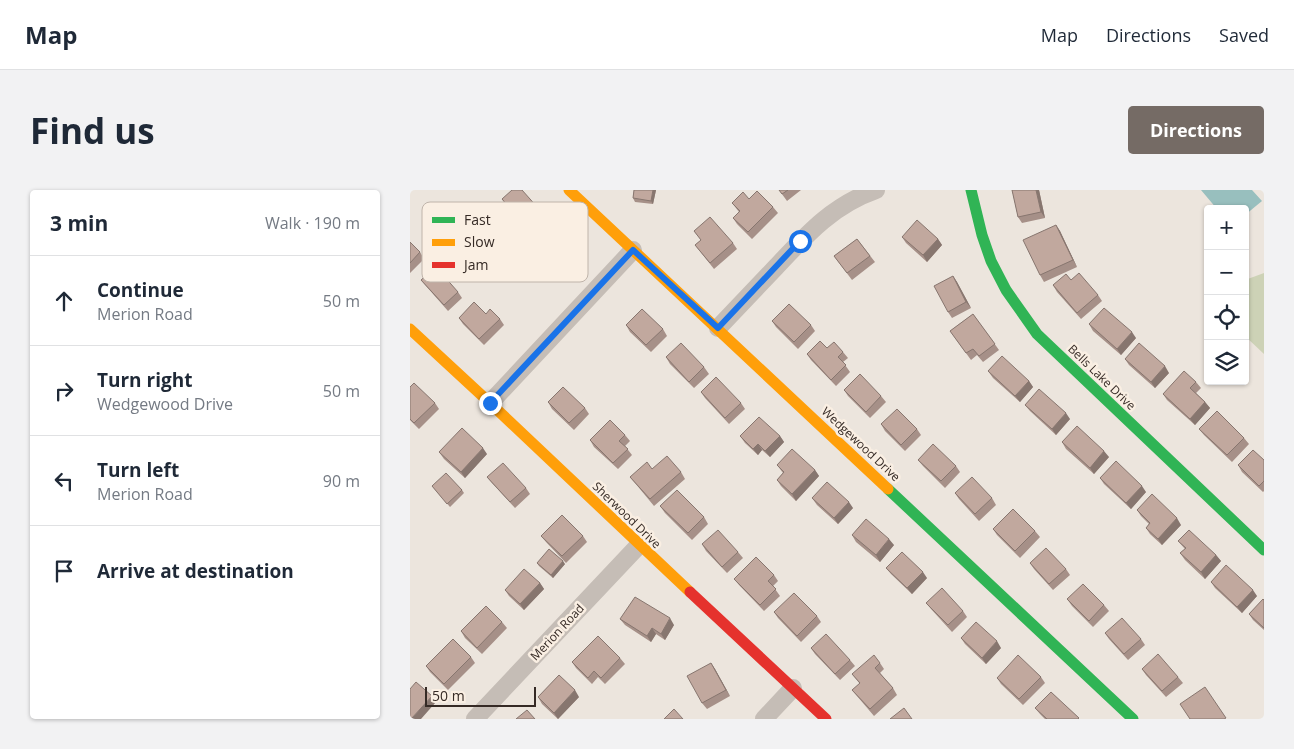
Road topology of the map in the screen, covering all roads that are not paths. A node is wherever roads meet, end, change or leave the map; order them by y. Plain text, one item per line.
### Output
1 (569, 190) edge
2 (876, 190) edge
3 (972, 190) edge
4 (582, 202) edge
5 (588, 208) edge
6 (633, 250) junction
7 (718, 328) junction
8 (410, 329) edge
9 (490, 403) junction
10 (639, 545) junction
11 (1264, 550) edge
12 (793, 688) junction
13 (475, 719) edge
14 (764, 719) edge
15 (826, 719) edge
16 (1133, 719) edge

1 - 4 street, Wedgewood Drive
2 - 7 street
3 - 11 street, Bells Lake Drive
5 - 6 street, Wedgewood Drive
6 - 7 street, Wedgewood Drive
6 - 9 street
7 - 16 street, Wedgewood Drive
8 - 9 street, Sherwood Drive
9 - 10 street, Sherwood Drive
10 - 12 street, Sherwood Drive
10 - 13 street, Merion Road
12 - 14 street
12 - 15 street, Sherwood Drive

